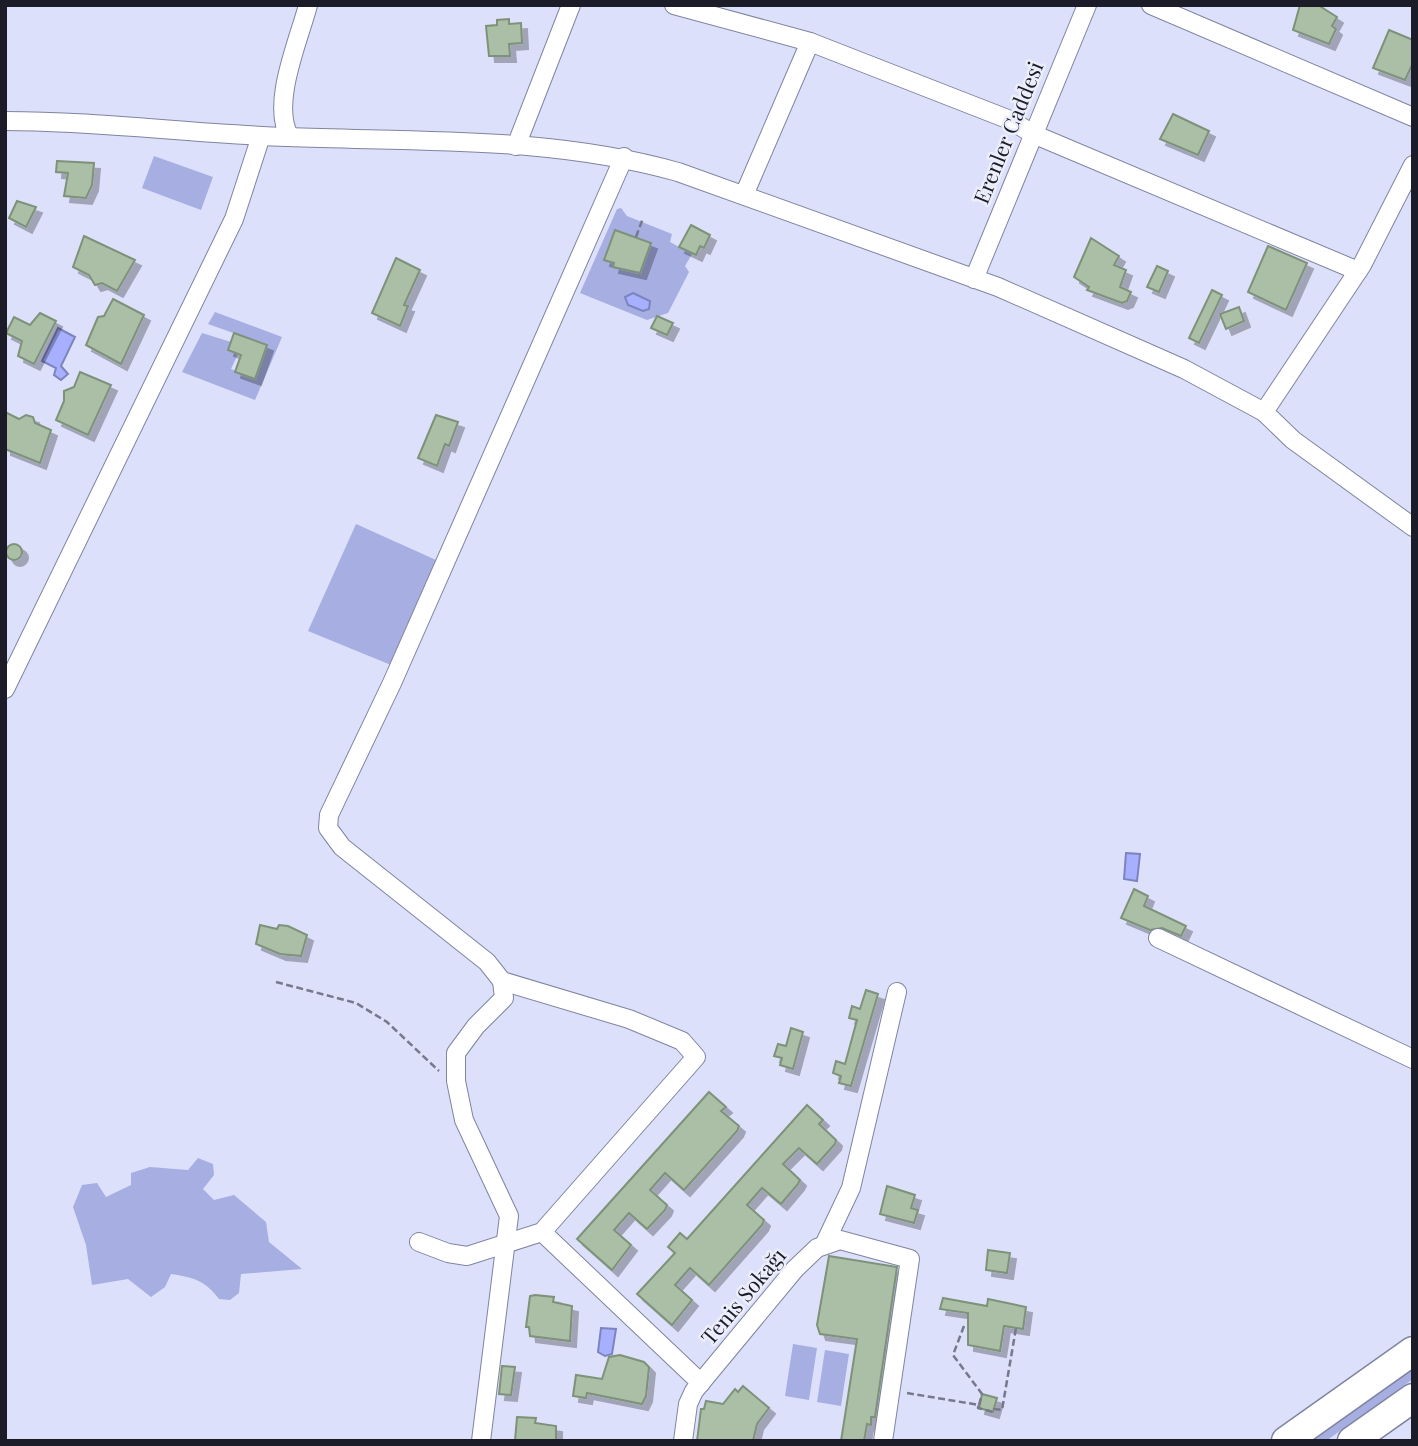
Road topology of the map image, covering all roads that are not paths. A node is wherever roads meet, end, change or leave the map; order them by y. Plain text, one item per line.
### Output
1 (309, 5) edge
2 (571, 5) edge
3 (674, 5) edge
4 (1087, 5) edge
5 (1151, 5) edge
6 (810, 42) junction
7 (1413, 117) edge
8 (5, 121) edge
9 (1033, 134) junction
10 (261, 136) junction
11 (290, 137) junction
12 (516, 146) junction
13 (624, 157) junction
14 (1413, 164) edge
15 (744, 195) junction
16 (1358, 271) junction
17 (974, 279) junction
18 (1264, 412) junction
19 (1413, 527) edge
20 (5, 689) edge
21 (1158, 938) dead end
22 (502, 981) junction
23 (897, 992) dead end
24 (1413, 1059) edge
25 (541, 1232) junction
26 (419, 1242) dead end
27 (503, 1245) junction
28 (824, 1245) junction
29 (1413, 1351) edge
30 (701, 1382) junction
31 (1413, 1398) edge
32 (481, 1441) edge
33 (683, 1441) edge
34 (883, 1441) edge
35 (1286, 1441) edge
36 (1352, 1441) edge

1 - 11 street
2 - 12 street
3 - 6 street
4 - 9 street, Erenler Caddesi
5 - 7 street
6 - 9 street
6 - 15 street
8 - 10 street
9 - 16 street
9 - 17 street, Erenler Caddesi
10 - 11 street
10 - 20 street
11 - 12 street
12 - 13 street
13 - 15 street
13 - 22 street
14 - 16 street
15 - 17 street
16 - 18 street
17 - 18 street
18 - 19 street
21 - 24 street
22 - 25 street
22 - 27 street
23 - 28 street
25 - 27 street
25 - 30 street
26 - 27 street
27 - 32 street
28 - 30 street, Tenis Sokağı
28 - 34 street
29 - 35 main road
30 - 33 street, Tenis Sokağı
31 - 36 main road

